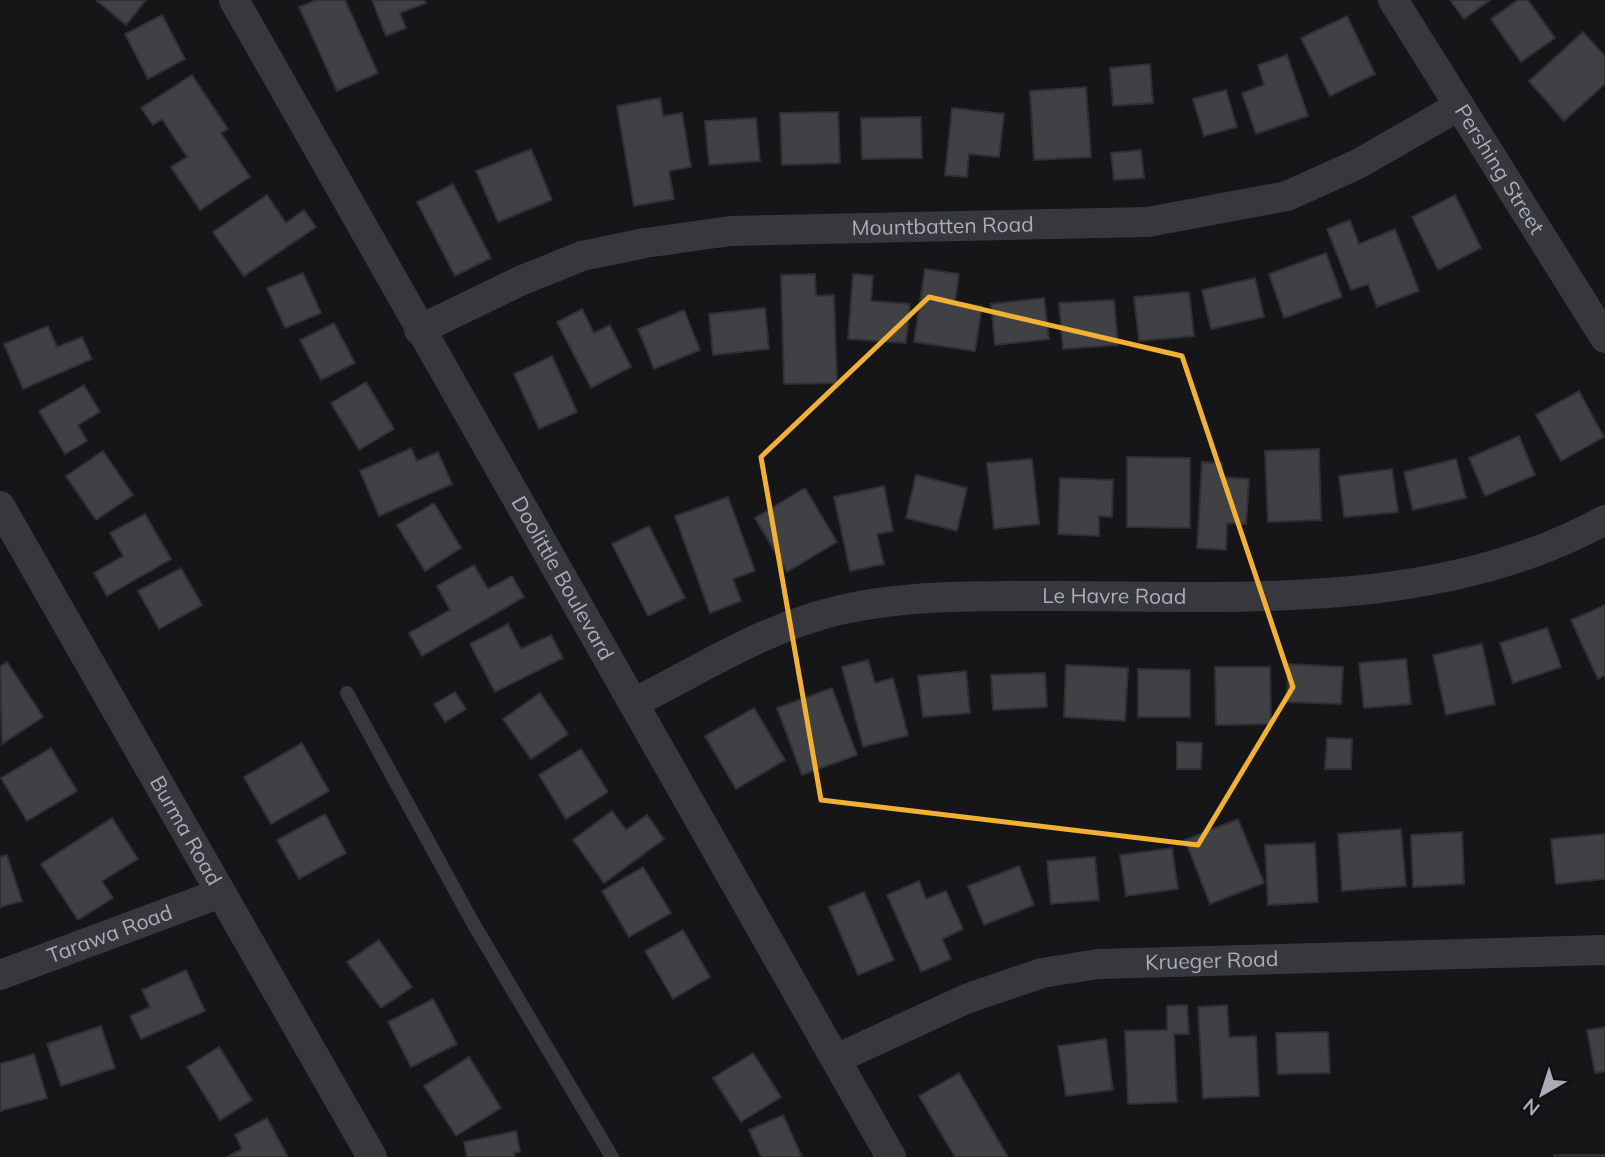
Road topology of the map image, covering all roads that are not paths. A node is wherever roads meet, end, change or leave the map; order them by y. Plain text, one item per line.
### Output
1 (234, 0) edge
2 (1393, 0) edge
3 (1459, 106) junction
4 (419, 330) junction
5 (1605, 338) edge
6 (0, 506) edge
7 (1605, 520) edge
8 (347, 693) dead end
9 (634, 703) junction
10 (221, 893) junction
11 (1605, 950) edge
12 (0, 975) edge
13 (836, 1059) junction
14 (372, 1157) edge
15 (612, 1157) edge
16 (891, 1157) edge

1 - 4 street, Doolittle Boulevard
2 - 3 street, Pershing Street
3 - 4 street, Mountbatten Road
3 - 5 street, Pershing Street
4 - 9 street, Doolittle Boulevard
6 - 10 street, Burma Road
7 - 9 street, Le Havre Road
8 - 15 lane
9 - 13 street, Doolittle Boulevard
10 - 12 street, Tarawa Road
10 - 14 street, Burma Road
11 - 13 street, Krueger Road
13 - 16 street, Doolittle Boulevard

